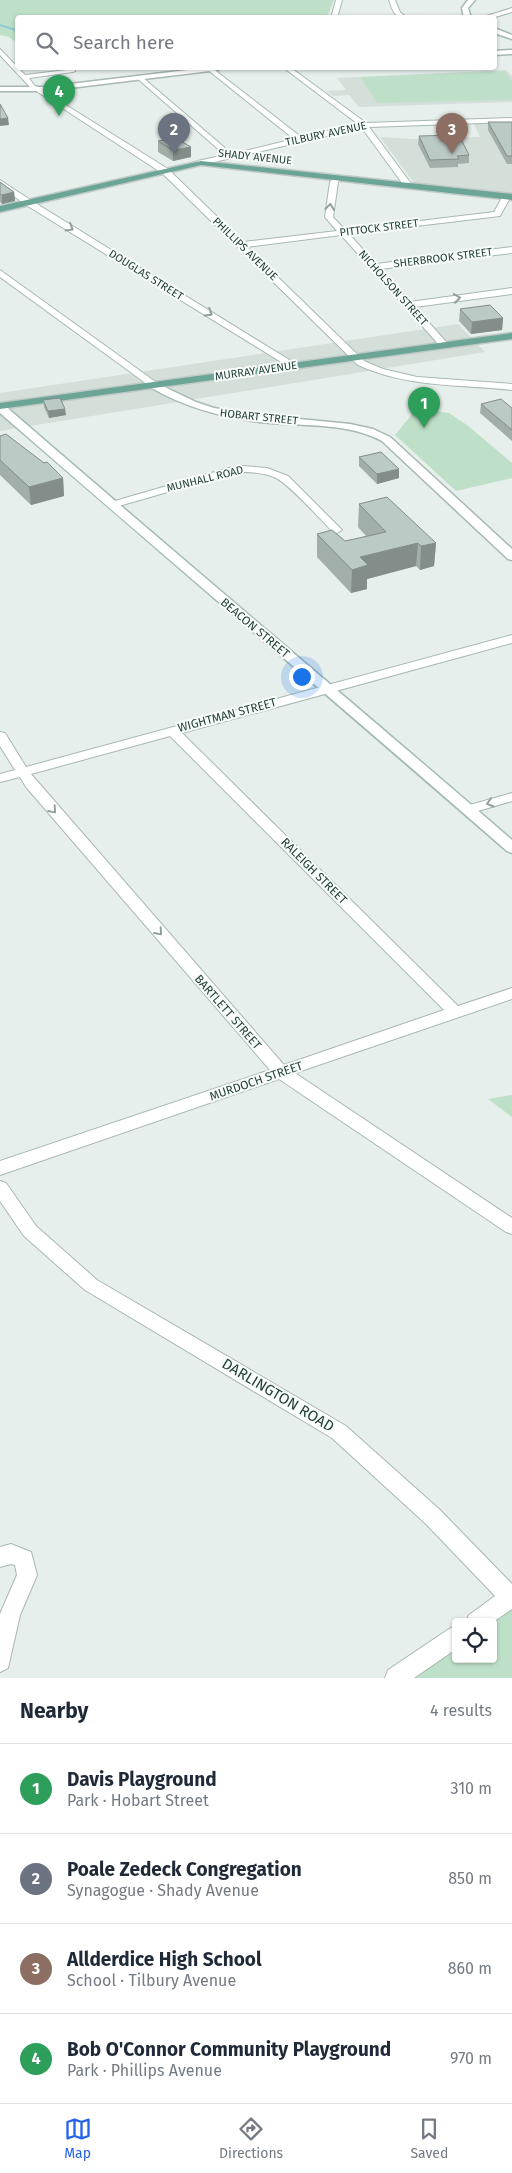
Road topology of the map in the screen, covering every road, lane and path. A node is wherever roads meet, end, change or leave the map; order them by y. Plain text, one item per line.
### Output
1 (338, 0) edge
2 (392, 0) edge
3 (472, 0) edge
4 (512, 10) edge
5 (335, 15) edge
6 (400, 15) edge
7 (467, 15) edge
8 (494, 15) edge
9 (497, 31) edge
10 (512, 37) edge
11 (0, 51) edge
12 (497, 52) edge
13 (512, 52) edge
14 (14, 62) edge
15 (18, 70) edge
16 (73, 70) dead end
17 (199, 70) edge
18 (216, 70) edge
19 (290, 70) edge
20 (22, 77) junction
21 (140, 78) junction
22 (0, 89) edge
23 (37, 89) junction
24 (512, 120) edge
25 (364, 125) junction
26 (300, 140) junction
27 (230, 156) junction
28 (201, 163) junction
29 (165, 171) junction
30 (337, 178) junction
31 (0, 182) edge
32 (408, 185) junction
33 (509, 196) edge
34 (29, 203) junction
35 (0, 209) edge
36 (344, 233) junction
37 (242, 245) junction
38 (512, 250) edge
39 (375, 267) junction
40 (0, 273) edge
41 (512, 291) edge
42 (408, 305) junction
43 (512, 336) edge
44 (444, 345) junction
45 (355, 358) junction
46 (294, 366) junction
47 (154, 385) junction
48 (512, 387) edge
49 (0, 407) edge
50 (112, 505) junction
51 (337, 530) dead end
52 (512, 556) edge
53 (512, 639) edge
54 (326, 688) junction
55 (172, 730) junction
56 (0, 736) edge
57 (22, 772) junction
58 (0, 778) edge
59 (512, 797) edge
60 (468, 810) junction
61 (512, 848) edge
62 (512, 993) edge
63 (456, 1012) junction
64 (281, 1072) junction
65 (0, 1168) edge
66 (0, 1188) edge
67 (512, 1227) edge
68 (0, 1557) edge
69 (511, 1599) edge
70 (482, 1618) edge
71 (452, 1639) edge
72 (0, 1661) edge
73 (396, 1678) edge

1 - 5 street
2 - 6 street
3 - 7 main road
4 - 8 street
9 - 10 main road
11 - 14 street, PHILLIPS AVENUE
12 - 13 main road
15 - 20 street, PHILLIPS AVENUE
16 - 20 street
17 - 21 main road
18 - 26 street
19 - 25 street
20 - 23 street, PHILLIPS AVENUE
21 - 23 main road
21 - 27 street
22 - 23 main road
23 - 29 street, PHILLIPS AVENUE
24 - 25 street, TILBURY AVENUE
25 - 26 street, TILBURY AVENUE
25 - 32 street
26 - 27 street, TILBURY AVENUE
27 - 28 street, TILBURY AVENUE
28 - 29 main road, SHADY AVENUE
28 - 30 main road, SHADY AVENUE
29 - 34 main road, SHADY AVENUE
29 - 37 street, PHILLIPS AVENUE
30 - 32 main road, SHADY AVENUE
36 -> 30 street, NICHOLSON STREET
31 - 34 street, DOUGLAS STREET
32 - 33 main road, SHADY AVENUE
33 - 36 street, PITTOCK STREET
34 - 35 main road, SHADY AVENUE
34 -> 46 street, DOUGLAS STREET
36 - 37 street, PITTOCK STREET
36 - 39 street, NICHOLSON STREET
37 - 45 street, PHILLIPS AVENUE
38 - 39 street, SHERBROOK STREET
39 - 42 street, NICHOLSON STREET
40 - 47 street, HOBART STREET
42 -> 41 street
42 - 44 street, NICHOLSON STREET
43 - 44 main road, MURRAY AVENUE
44 - 45 main road, MURRAY AVENUE
45 - 46 main road, MURRAY AVENUE
45 - 48 street, PHILLIPS AVENUE
46 - 47 main road, MURRAY AVENUE
47 - 49 main road, MURRAY AVENUE
47 - 52 main road, HOBART STREET
49 - 50 main road, BEACON STREET
50 - 51 street, MUNHALL ROAD
50 - 54 main road, BEACON STREET
53 - 54 street, WIGHTMAN STREET
54 - 55 street, WIGHTMAN STREET
54 - 60 main road, BEACON STREET
55 - 57 street, WIGHTMAN STREET
55 - 63 street, RALEIGH STREET
56 - 57 street, BARTLETT STREET
57 - 58 street, WIGHTMAN STREET
57 -> 64 street, BARTLETT STREET
59 -> 60 street
60 - 61 main road, BEACON STREET
62 - 63 street, MURDOCH STREET
63 - 64 street, MURDOCH STREET
64 - 65 street, MURDOCH STREET
64 - 67 street, BARTLETT STREET
66 - 69 street, DARLINGTON ROAD
68 - 72 street
69 - 70 street, DARLINGTON ROAD
71 - 73 street

